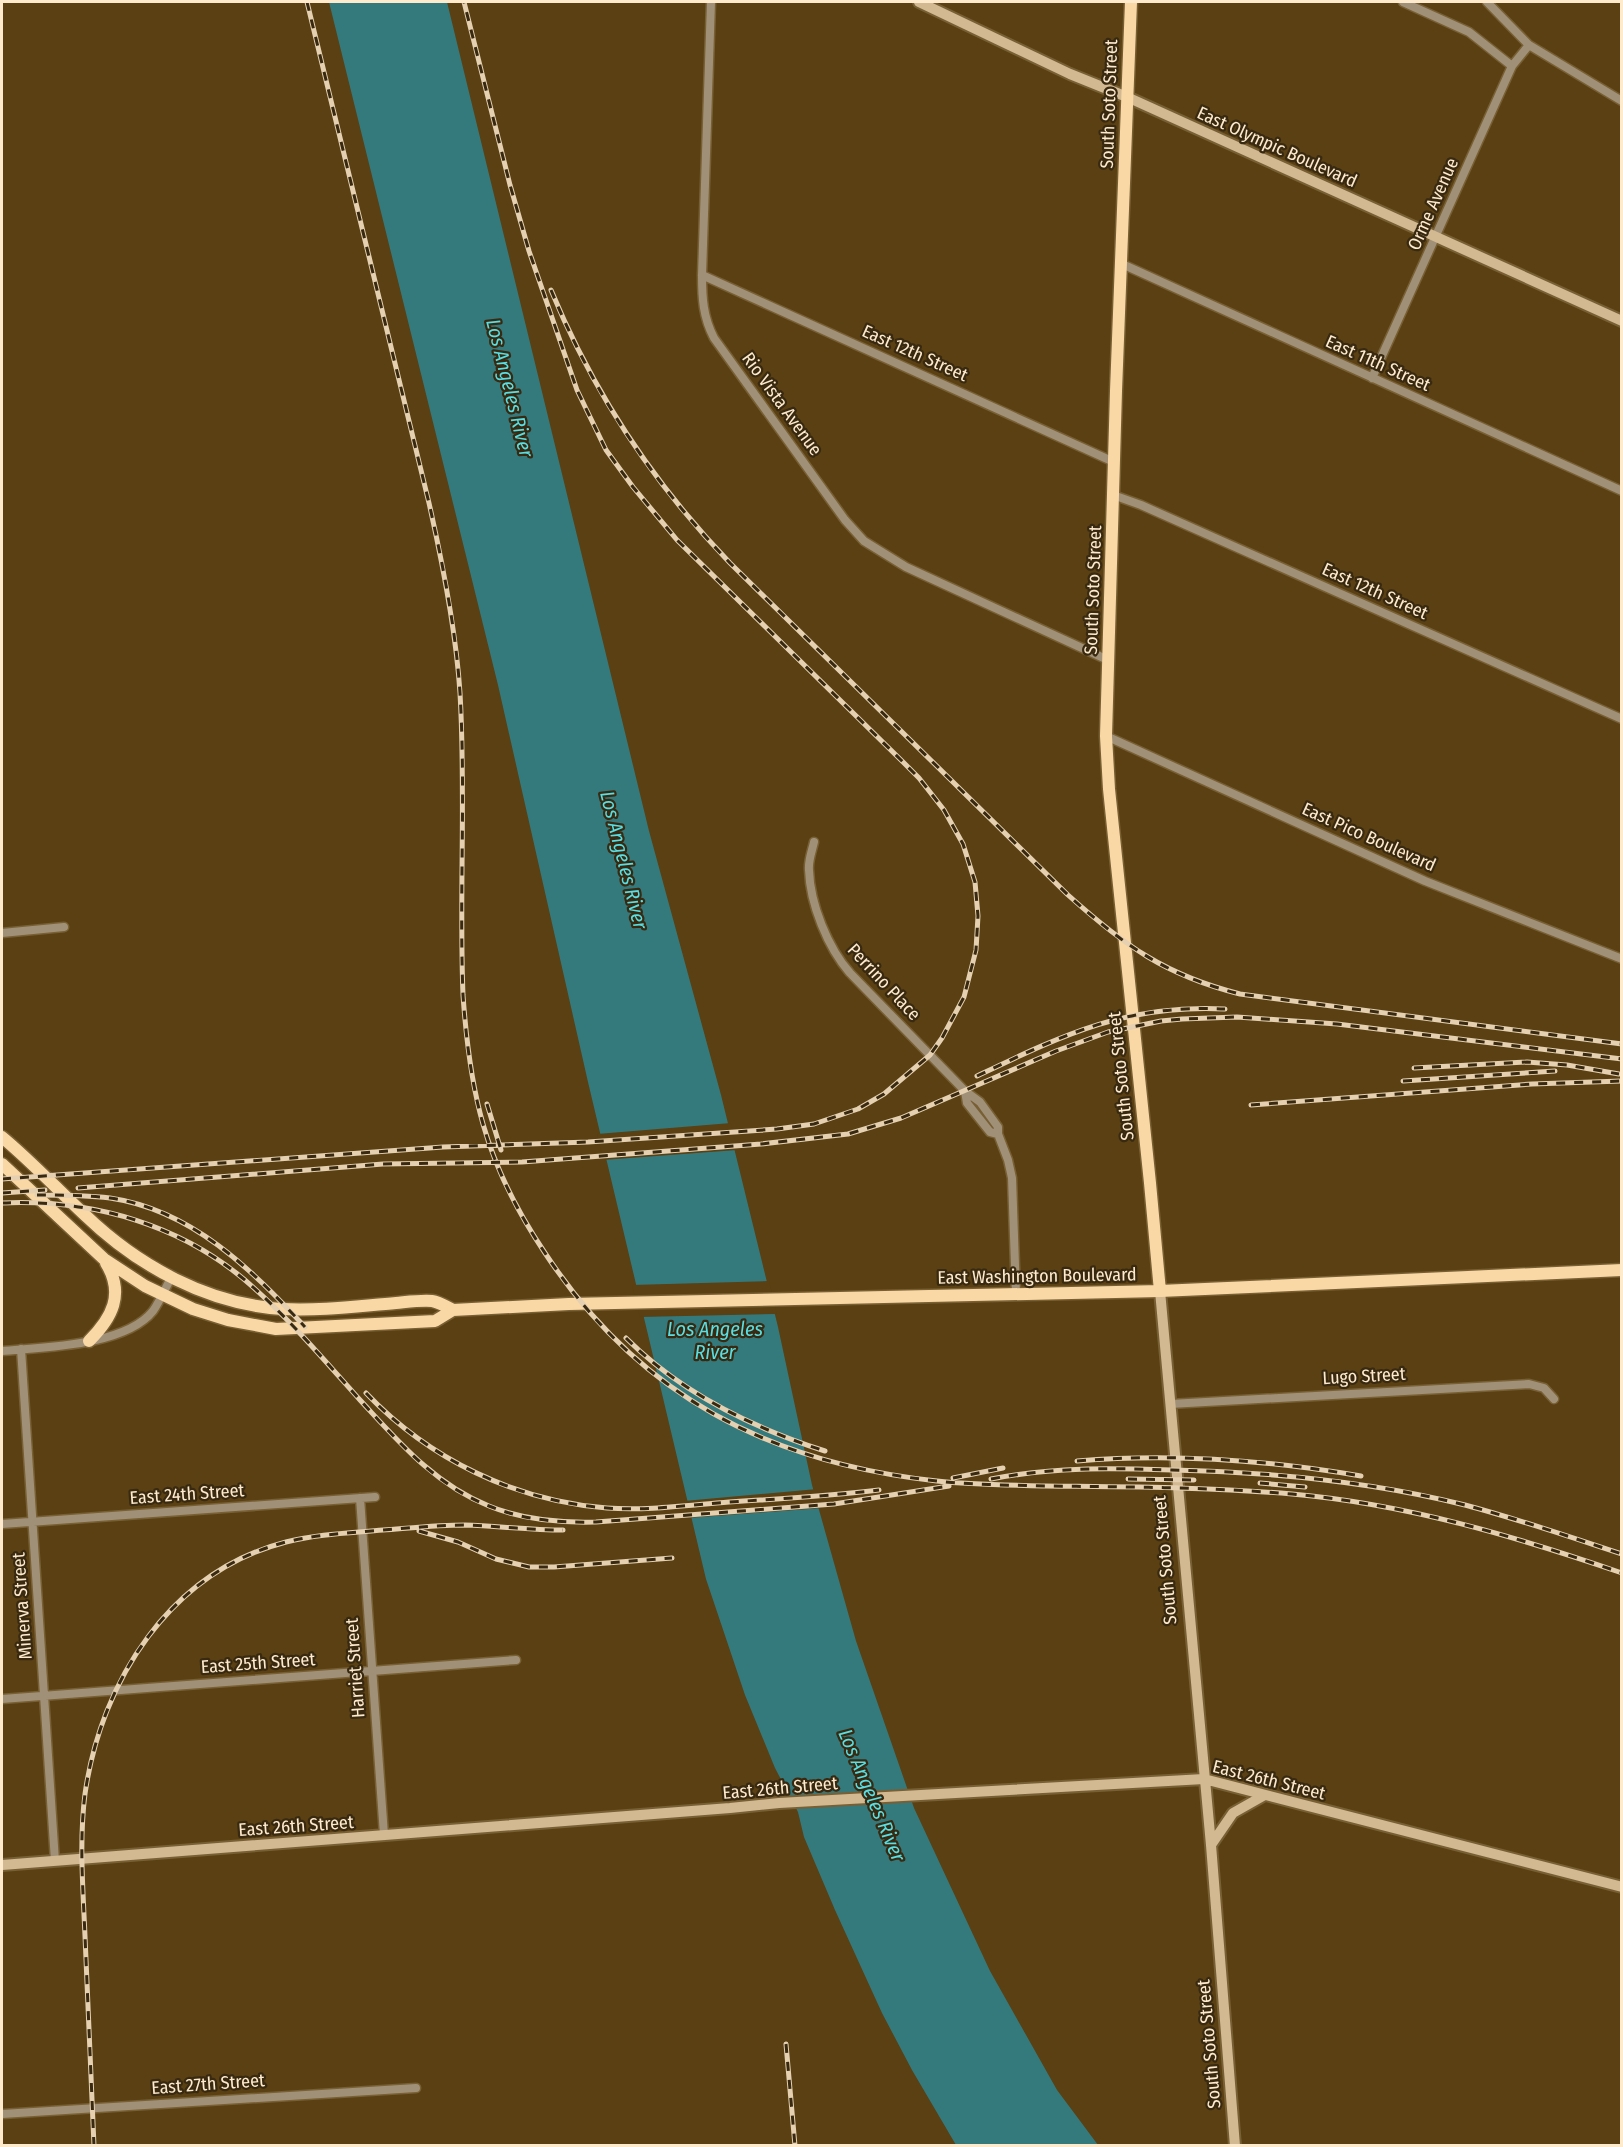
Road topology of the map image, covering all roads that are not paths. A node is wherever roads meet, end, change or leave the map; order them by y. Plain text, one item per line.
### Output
1 (711, 2) edge
2 (919, 2) edge
3 (1131, 2) edge
4 (1403, 2) edge
5 (1487, 2) edge
6 (943, 7) edge
7 (1528, 45) junction
8 (1512, 66) junction
9 (1127, 97) junction
10 (1622, 100) edge
11 (1437, 237) junction
12 (1122, 264) junction
13 (702, 275) junction
14 (1622, 321) edge
15 (1372, 378) junction
16 (1114, 462) junction
17 (1622, 491) edge
18 (1113, 495) junction
19 (1108, 660) junction
20 (1622, 719) edge
21 (1106, 736) junction
22 (814, 842) dead end
23 (64, 927) dead end
24 (2, 933) edge
25 (1622, 959) edge
26 (2, 1137) edge
27 (2, 1164) edge
28 (104, 1259) junction
29 (1622, 1270) edge
30 (171, 1278) junction
31 (1160, 1291) junction
32 (1016, 1294) junction
33 (162, 1295) junction
34 (453, 1310) junction
35 (89, 1341) junction
36 (21, 1349) junction
37 (2, 1351) edge
38 (1554, 1399) dead end
39 (1170, 1404) junction
40 (375, 1497) dead end
41 (360, 1498) junction
42 (32, 1521) junction
43 (2, 1524) edge
44 (516, 1660) dead end
45 (372, 1671) junction
46 (44, 1695) junction
47 (2, 1699) edge
48 (1204, 1779) junction
49 (1263, 1796) junction
50 (384, 1835) junction
51 (1211, 1845) junction
52 (55, 1861) junction
53 (2, 1865) edge
54 (1622, 1887) edge
55 (416, 2088) dead end
56 (2, 2114) edge
57 (1235, 2145) edge

1 - 13 street, Rio Vista Avenue
2 - 6 main road, East Olympic Boulevard
3 - 9 main road, South Soto Street
4 - 8 street
5 - 7 street
6 - 9 main road, East Olympic Boulevard
7 - 8 street, Orme Avenue
7 - 10 street
8 - 11 street, Orme Avenue
9 - 11 main road, East Olympic Boulevard
9 - 12 main road, South Soto Street
11 - 14 main road, East Olympic Boulevard
11 - 15 street, Orme Avenue
12 - 15 street, East 11th Street
12 - 16 main road, South Soto Street
13 - 16 street, East 12th Street
13 - 19 street, Rio Vista Avenue
15 - 17 street, East 11th Street
16 - 18 main road, South Soto Street
18 - 19 main road, South Soto Street
18 - 20 street, East 12th Street
19 - 21 main road, South Soto Street
21 - 25 street, East Pico Boulevard
21 - 31 main road, South Soto Street
22 - 32 street, Perrino Place
23 - 24 street
26 - 30 main road, East Washington Boulevard
27 - 28 main road, East Washington Boulevard
28 - 33 main road, East Washington Boulevard
28 - 35 main road
29 - 31 main road, East Washington Boulevard
30 - 33 street
30 - 34 main road, East Washington Boulevard
31 - 32 main road, East Washington Boulevard
31 - 39 main road, South Soto Street
32 - 34 main road, East Washington Boulevard
33 - 34 main road, East Washington Boulevard
33 - 35 street
35 - 36 street
36 - 37 street
36 - 42 street, Minerva Street
38 - 39 street, Lugo Street
39 - 48 main road, South Soto Street
40 - 41 street, East 24th Street
41 - 42 street, East 24th Street
41 - 45 street, Harriet Street
42 - 43 street, East 24th Street
42 - 46 street, Minerva Street
44 - 45 street, East 25th Street
45 - 46 street, East 25th Street
45 - 50 street, Harriet Street
46 - 47 street, East 25th Street
46 - 52 street, Minerva Street
48 - 49 main road, East 26th Street
48 - 50 main road, East 26th Street
48 - 51 main road, South Soto Street
49 - 51 main road
49 - 54 main road, East 26th Street
50 - 52 main road, East 26th Street
51 - 57 main road, South Soto Street
52 - 53 main road, East 26th Street
55 - 56 street, East 27th Street

